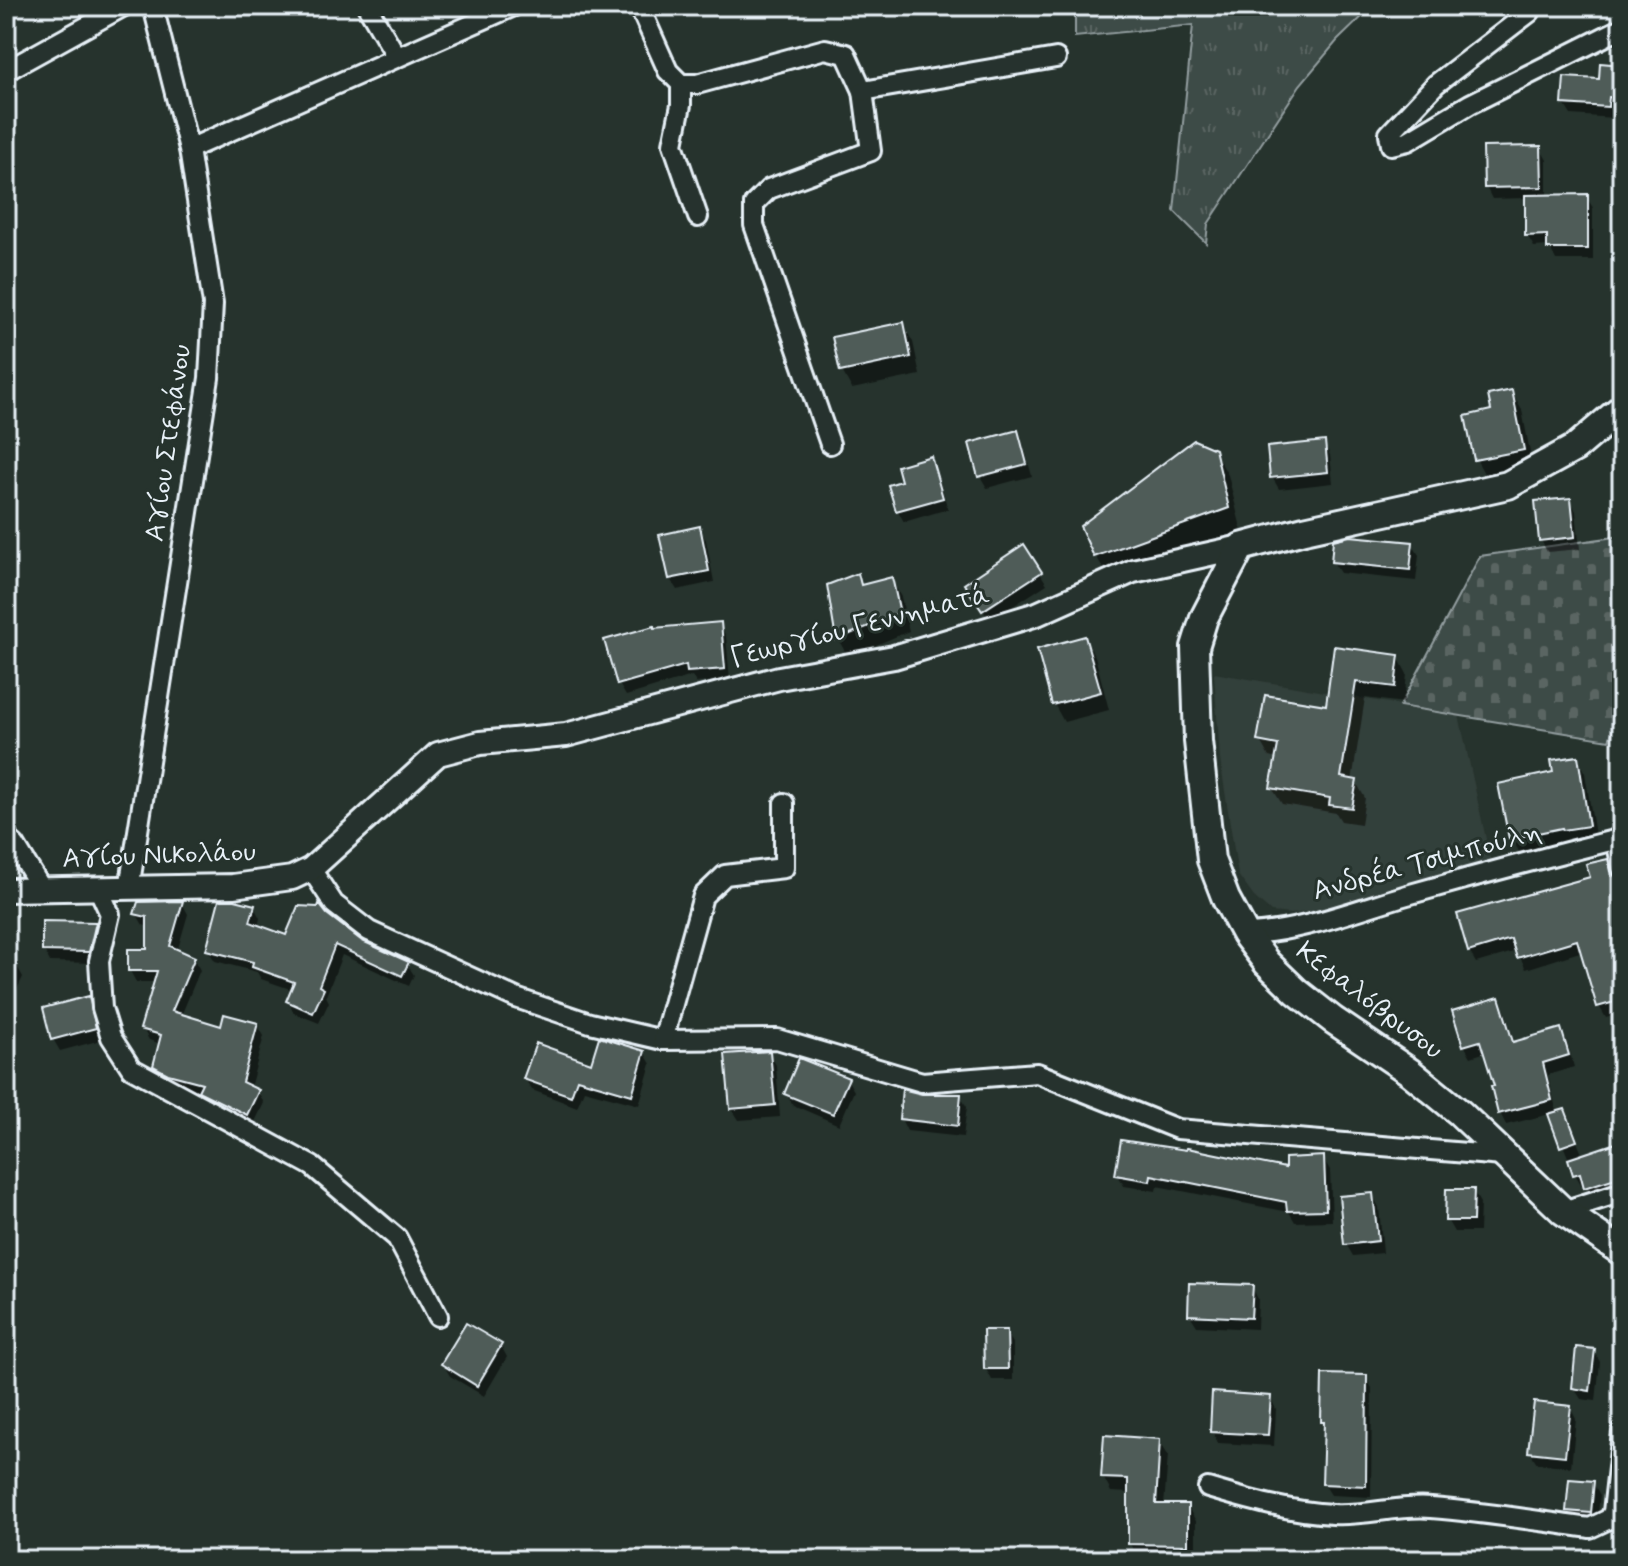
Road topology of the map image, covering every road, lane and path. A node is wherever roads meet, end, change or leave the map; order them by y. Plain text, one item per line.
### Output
1 (124, 6) edge
2 (153, 6) edge
3 (367, 6) edge
4 (514, 6) edge
5 (639, 6) edge
6 (1530, 12) dead end
7 (1622, 28) edge
8 (397, 57) junction
9 (1056, 58) dead end
10 (6, 71) edge
11 (681, 84) junction
12 (863, 91) junction
13 (189, 149) junction
14 (698, 217) dead end
15 (1622, 408) edge
16 (830, 444) dead end
17 (1241, 547) junction
18 (784, 803) dead end
19 (6, 837) edge
20 (1619, 839) edge
21 (1622, 868) edge
22 (311, 869) junction
23 (129, 889) junction
24 (6, 890) edge
25 (99, 890) junction
26 (43, 891) junction
27 (1245, 934) junction
28 (663, 1040) junction
29 (1503, 1156) junction
30 (1622, 1192) edge
31 (1563, 1211) junction
32 (1622, 1252) edge
33 (438, 1316) dead end
34 (1622, 1432) edge
35 (1208, 1488) dead end

1 - 10 street
2 - 13 street, Αγίου Στεφάνου
3 - 8 street
4 - 8 street
5 - 11 street
6 - 7 street
8 - 13 street
9 - 12 street
11 - 12 street
11 - 14 street
12 - 16 street
13 - 23 street, Αγίου Στεφάνου
15 - 17 main road, Γεωργίου Γεννηματά
17 - 22 street, Γεωργίου Γεννηματά
17 - 27 main road, Κεφαλόβρυσου
18 - 28 street
19 - 26 street
20 - 21 street
20 - 27 street, Ανδρέα Τσιμπούλη
22 - 23 street, Αγίου Νικολάου
22 - 28 street
23 - 25 street, Αγίου Νικολάου
24 - 26 street, Αγίου Νικολάου
25 - 26 street, Αγίου Νικολάου
25 - 33 street
27 - 29 main road, Κεφαλόβρυσου
28 - 29 street
29 - 31 main road, Κεφαλόβρυσου
30 - 31 street
31 - 32 main road, Κεφαλόβρυσου
34 - 35 street

